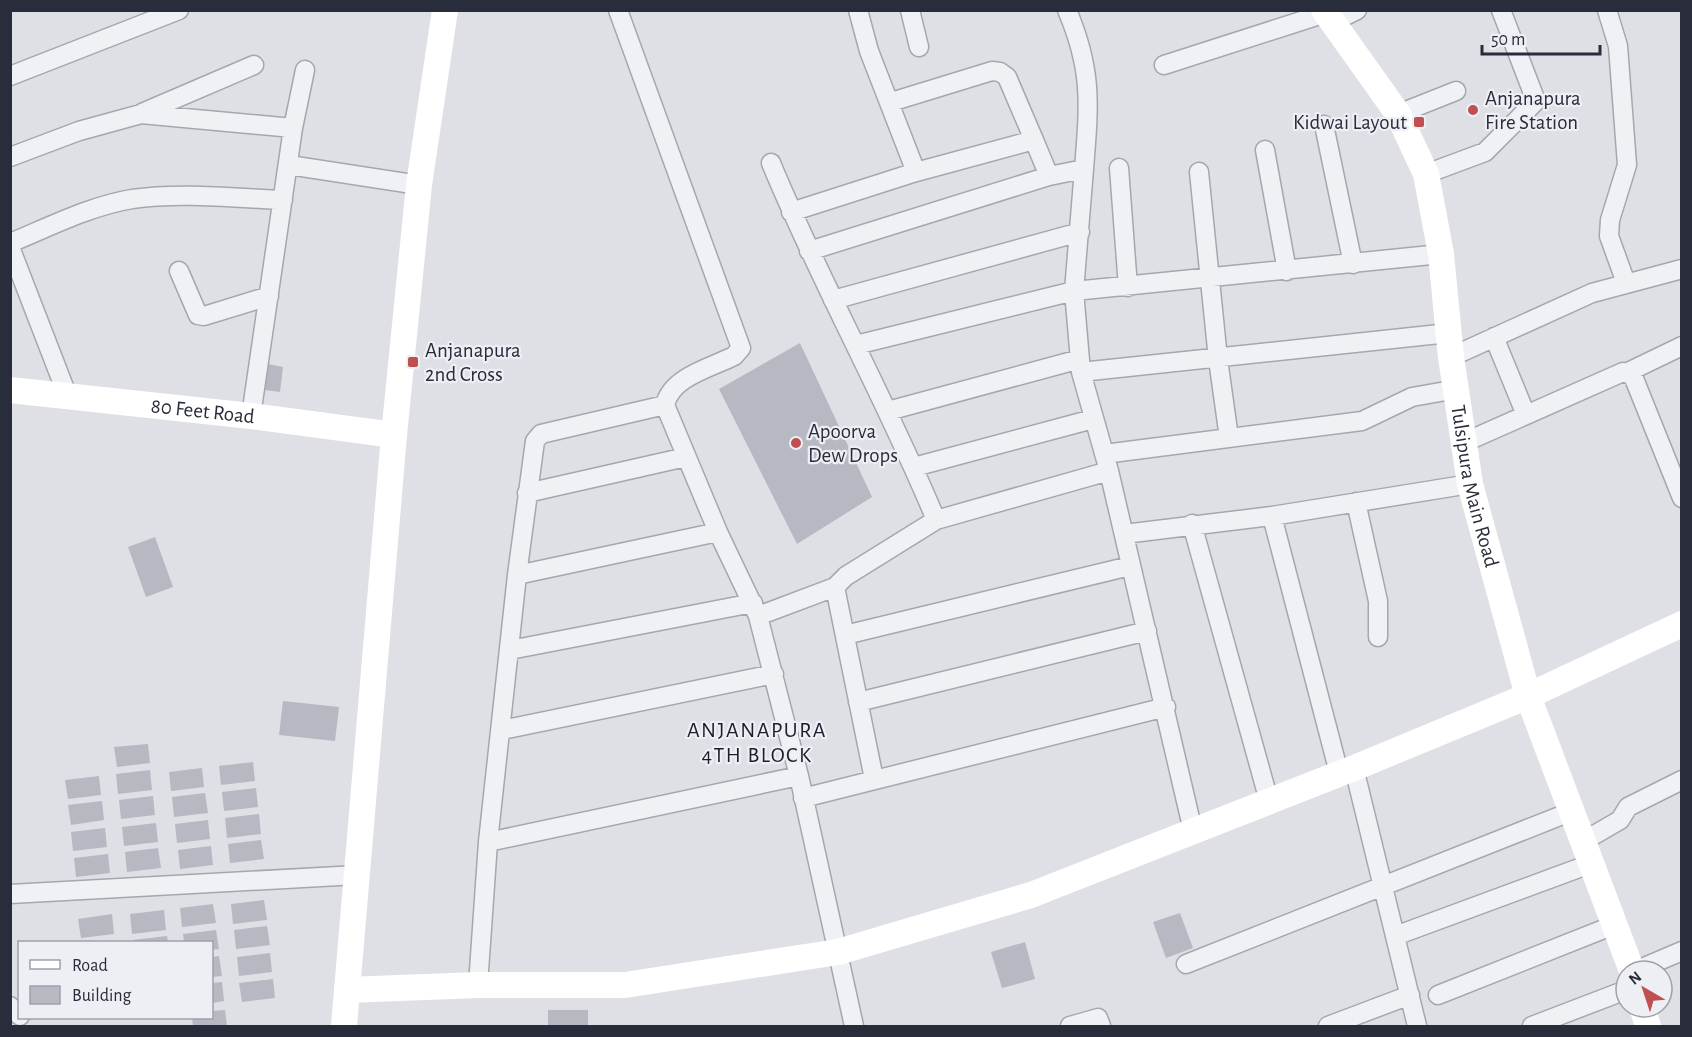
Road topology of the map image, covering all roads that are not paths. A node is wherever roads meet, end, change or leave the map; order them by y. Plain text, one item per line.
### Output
1 (179, 10) edge
2 (445, 10) edge
3 (618, 10) edge
4 (858, 10) edge
5 (910, 10) edge
6 (1067, 10) edge
7 (1357, 10) edge
8 (1501, 10) edge
9 (1607, 10) edge
10 (1328, 15) edge
11 (919, 47) dead end
12 (254, 65) dead end
13 (1164, 65) dead end
14 (305, 70) dead end
15 (10, 76) edge
16 (1456, 91) dead end
17 (891, 102) junction
18 (141, 114) junction
19 (1398, 114) junction
20 (1324, 125) dead end
21 (293, 128) junction
22 (1034, 140) junction
23 (1265, 150) dead end
24 (10, 158) edge
25 (771, 163) dead end
26 (289, 165) junction
27 (1119, 168) dead end
28 (1084, 169) junction
29 (916, 172) junction
30 (1199, 172) dead end
31 (1426, 174) junction
32 (1049, 177) junction
33 (419, 185) junction
34 (283, 200) junction
35 (791, 212) junction
36 (1080, 232) junction
37 (10, 245) edge
38 (809, 251) junction
39 (1441, 254) junction
40 (1353, 264) junction
41 (1682, 269) edge
42 (179, 271) dead end
43 (1287, 271) junction
44 (1210, 279) junction
45 (1626, 283) junction
46 (1128, 286) junction
47 (1074, 291) junction
48 (269, 296) junction
49 (833, 300) junction
50 (1494, 338) junction
51 (856, 345) junction
52 (1450, 345) junction
53 (1682, 346) edge
54 (1218, 359) junction
55 (1081, 366) junction
56 (1628, 372) junction
57 (1457, 389) junction
58 (10, 390) edge
59 (68, 397) junction
60 (665, 405) junction
61 (888, 411) junction
62 (1526, 415) junction
63 (251, 416) junction
64 (1093, 419) junction
65 (394, 435) junction
66 (1228, 438) junction
67 (1463, 443) junction
68 (686, 457) junction
69 (1107, 463) junction
70 (914, 467) junction
71 (1470, 484) junction
72 (527, 493) junction
73 (1682, 498) edge
74 (1356, 502) junction
75 (1272, 516) junction
76 (936, 520) junction
77 (1191, 524) junction
78 (718, 532) junction
79 (1124, 534) junction
80 (1130, 566) junction
81 (517, 575) junction
82 (835, 587) junction
83 (755, 609) junction
84 (1682, 624) edge
85 (1147, 631) junction
86 (845, 635) junction
87 (1378, 637) dead end
88 (510, 650) junction
89 (774, 674) junction
90 (1528, 696) junction
91 (858, 702) junction
92 (1166, 707) junction
93 (502, 730) junction
94 (1347, 770) junction
95 (799, 776) junction
96 (874, 779) junction
97 (1682, 780) edge
98 (803, 798) junction
99 (1269, 801) junction
100 (1570, 812) junction
101 (1193, 831) junction
102 (488, 842) junction
103 (1586, 853) junction
104 (357, 875) junction
105 (1383, 888) junction
106 (10, 894) edge
107 (1614, 925) junction
108 (1395, 936) junction
109 (1682, 951) edge
110 (838, 952) junction
111 (1628, 959) edge
112 (1662, 959) edge
113 (1186, 964) dead end
114 (478, 985) junction
115 (347, 990) junction
116 (1410, 995) junction
117 (1438, 995) dead end
118 (1614, 995) edge
119 (344, 1026) edge
120 (854, 1026) edge
121 (1070, 1026) edge
122 (1101, 1026) edge
123 (1328, 1026) edge
124 (1417, 1026) edge
125 (1532, 1026) edge

1 - 15 street
2 - 33 main road
3 - 60 street
4 - 17 street
5 - 11 street
6 - 28 street
7 - 10 street
8 - 31 street
9 - 45 street
10 - 13 street
10 - 19 main road, Tulsipura Main Road
12 - 18 street
14 - 21 street
16 - 19 street
17 - 22 street
17 - 29 street
18 - 21 street
18 - 24 street
19 - 31 main road, Tulsipura Main Road
20 - 40 street
21 - 26 street
22 - 29 street
22 - 32 street
23 - 43 street
25 - 35 street
26 - 33 street
26 - 34 street
27 - 46 street
28 - 32 street
28 - 36 street
29 - 35 street
30 - 44 street
31 - 39 main road, Tulsipura Main Road
32 - 38 street
33 - 65 main road
34 - 37 street
34 - 48 street
35 - 38 street
36 - 47 street
36 - 49 street
37 - 59 street
38 - 49 street
39 - 40 street
39 - 52 main road, Tulsipura Main Road
40 - 43 street
41 - 45 street
42 - 48 street
43 - 44 street
44 - 46 street
44 - 54 street
45 - 50 street
46 - 47 street
47 - 51 street
47 - 55 street
48 - 63 street
49 - 51 street
50 - 52 street
50 - 62 street
51 - 61 street
52 - 54 street
52 - 57 main road, Tulsipura Main Road
53 - 56 street
54 - 55 street
54 - 66 street
55 - 61 street
55 - 64 street
56 - 62 street
56 - 73 street
57 - 66 street
57 - 67 main road, Tulsipura Main Road
58 - 59 main road, 80 Feet Road
59 - 63 main road, 80 Feet Road
60 - 68 street
60 - 72 street
61 - 70 street
62 - 67 street
63 - 65 main road, 80 Feet Road
64 - 69 street
64 - 70 street
65 - 104 main road
66 - 69 street
67 - 71 main road, Tulsipura Main Road
68 - 72 street
68 - 78 street
69 - 76 street
69 - 79 street
70 - 76 street
71 - 74 street
71 - 90 main road, Tulsipura Main Road
72 - 81 street
74 - 75 street
74 - 87 street
75 - 77 street
75 - 94 street
76 - 82 street
77 - 79 street
77 - 99 street
78 - 81 street
78 - 83 street
79 - 80 street
80 - 85 street
80 - 86 street
81 - 88 street
82 - 83 street
82 - 86 street
83 - 88 street
83 - 89 street
84 - 90 main road
85 - 91 street
85 - 92 street
86 - 91 street
88 - 93 street
89 - 93 street
89 - 95 street
90 - 94 main road
90 - 100 main road, Tulsipura Main Road
91 - 96 street
92 - 96 street
92 - 101 street
93 - 102 street
94 - 99 main road
94 - 105 street
95 - 98 street
95 - 102 street
96 - 98 street
97 - 103 street
98 - 110 street
99 - 101 main road
100 - 103 main road, Tulsipura Main Road
100 - 105 street
101 - 110 main road
102 - 114 street
103 - 107 main road, Tulsipura Main Road
103 - 108 street
104 - 106 street
104 - 115 main road
105 - 108 street
105 - 113 street
107 - 111 main road, Tulsipura Main Road
107 - 117 street
108 - 116 street
109 - 112 street
110 - 114 main road
110 - 120 street
114 - 115 main road
115 - 119 main road
116 - 123 street
116 - 124 street
118 - 125 street
121 - 122 street

